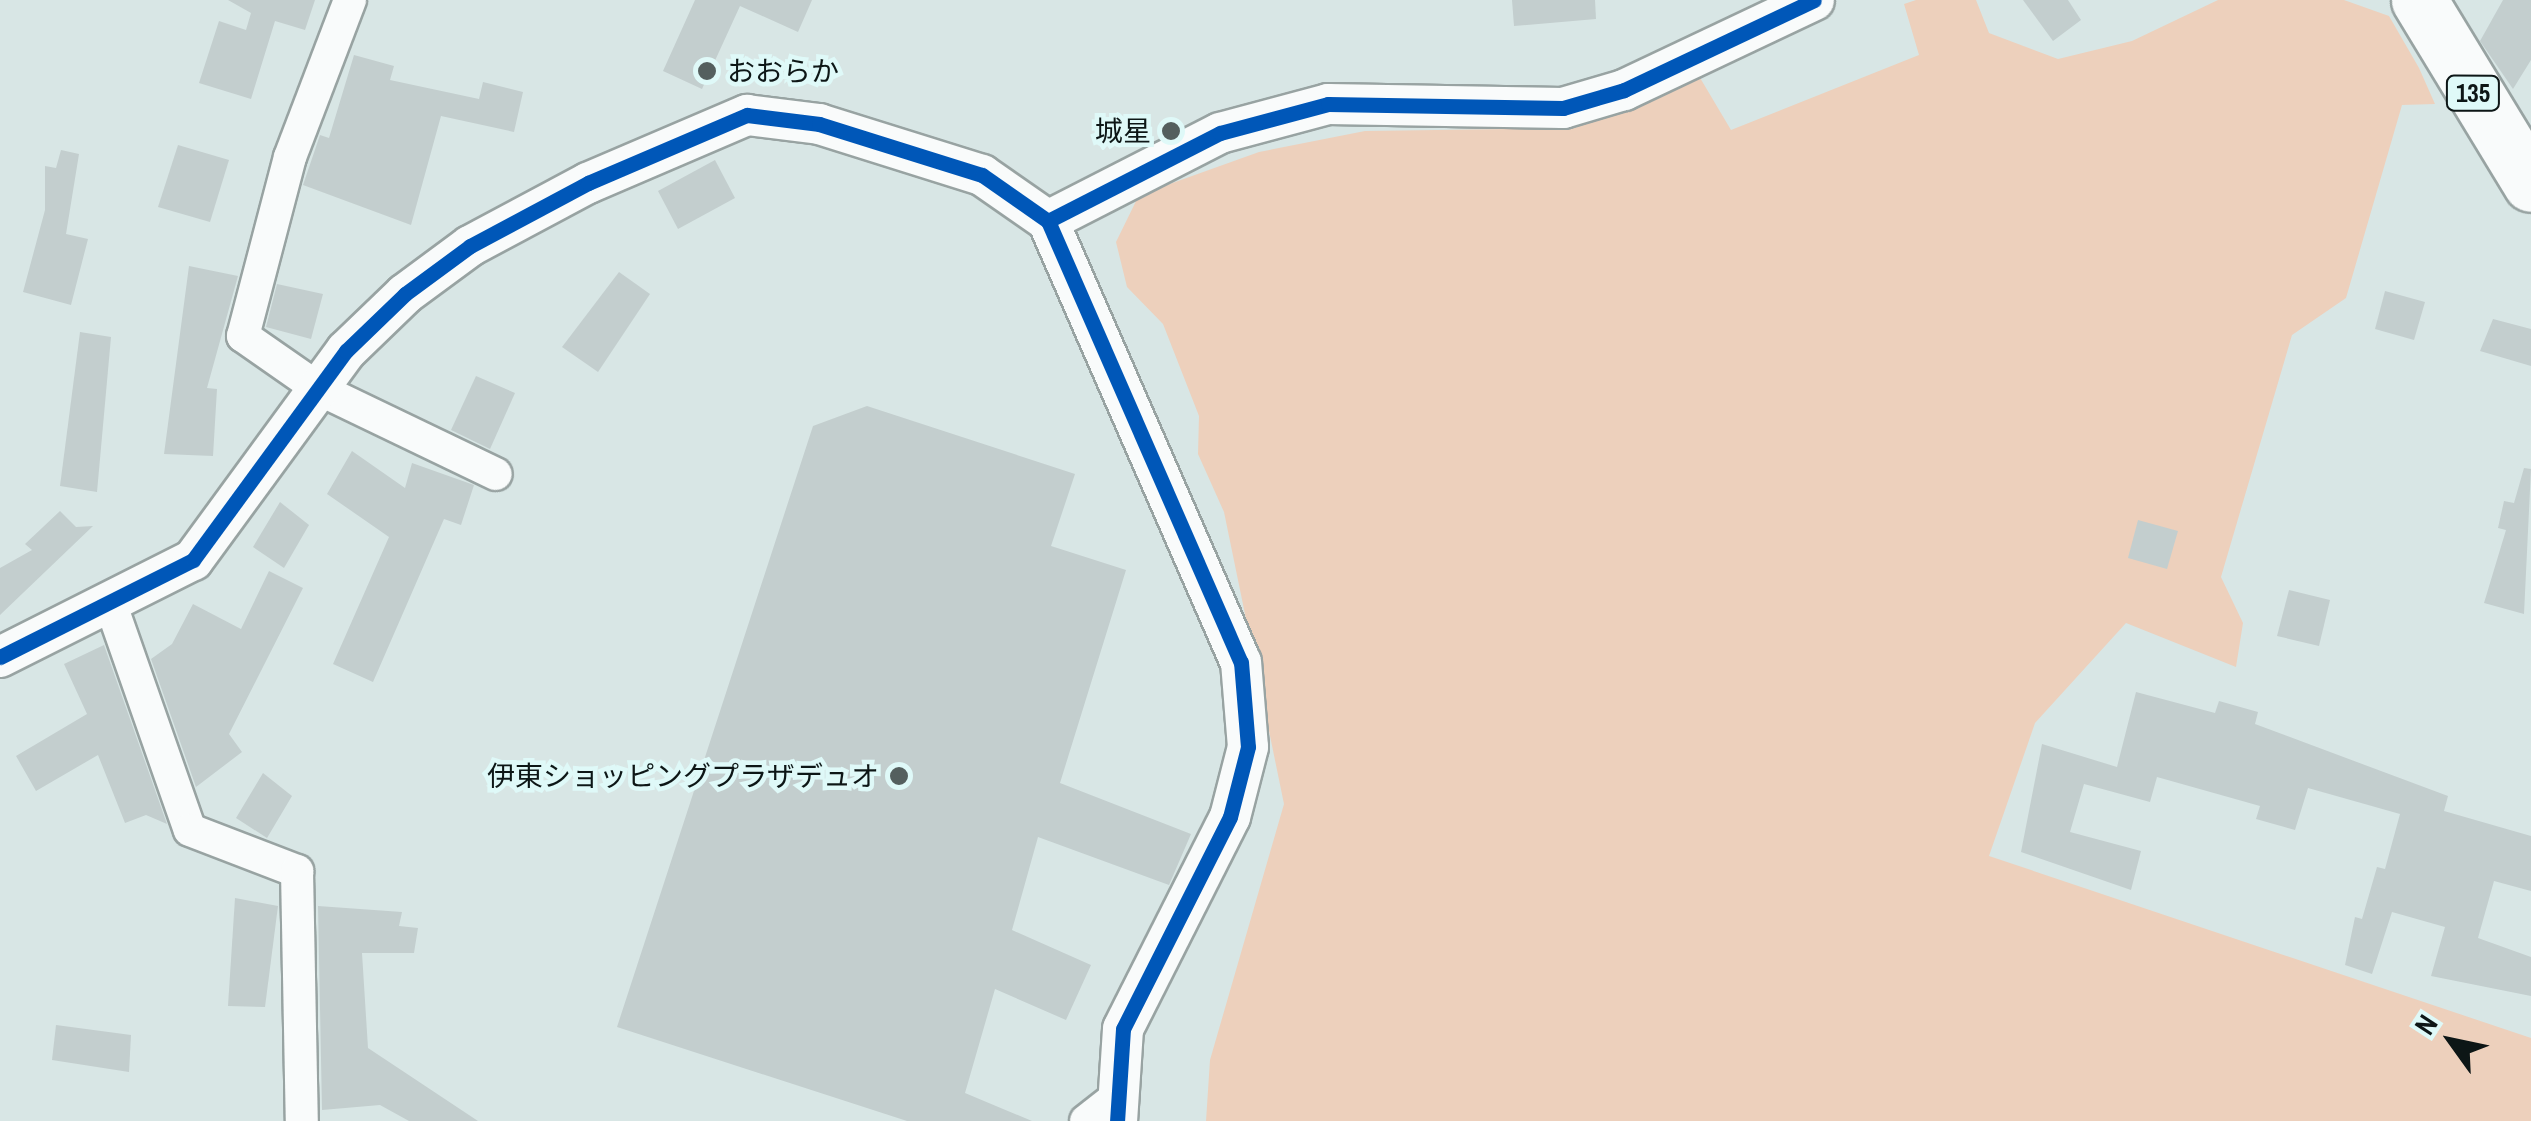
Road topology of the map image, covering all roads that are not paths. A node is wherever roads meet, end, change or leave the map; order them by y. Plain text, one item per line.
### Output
1 (350, 0) edge
2 (1814, 0) edge
3 (2419, 0) edge
4 (2531, 184) edge
5 (1048, 222) junction
6 (319, 389) junction
7 (496, 474) dead end
8 (111, 605) junction
9 (0, 656) edge
10 (1105, 1114) edge
11 (302, 1121) edge

1 - 6 street
2 - 5 street
3 - 4 highway, 135
5 - 6 street
5 - 10 street
6 - 7 street
6 - 8 street
8 - 9 street
8 - 11 street

